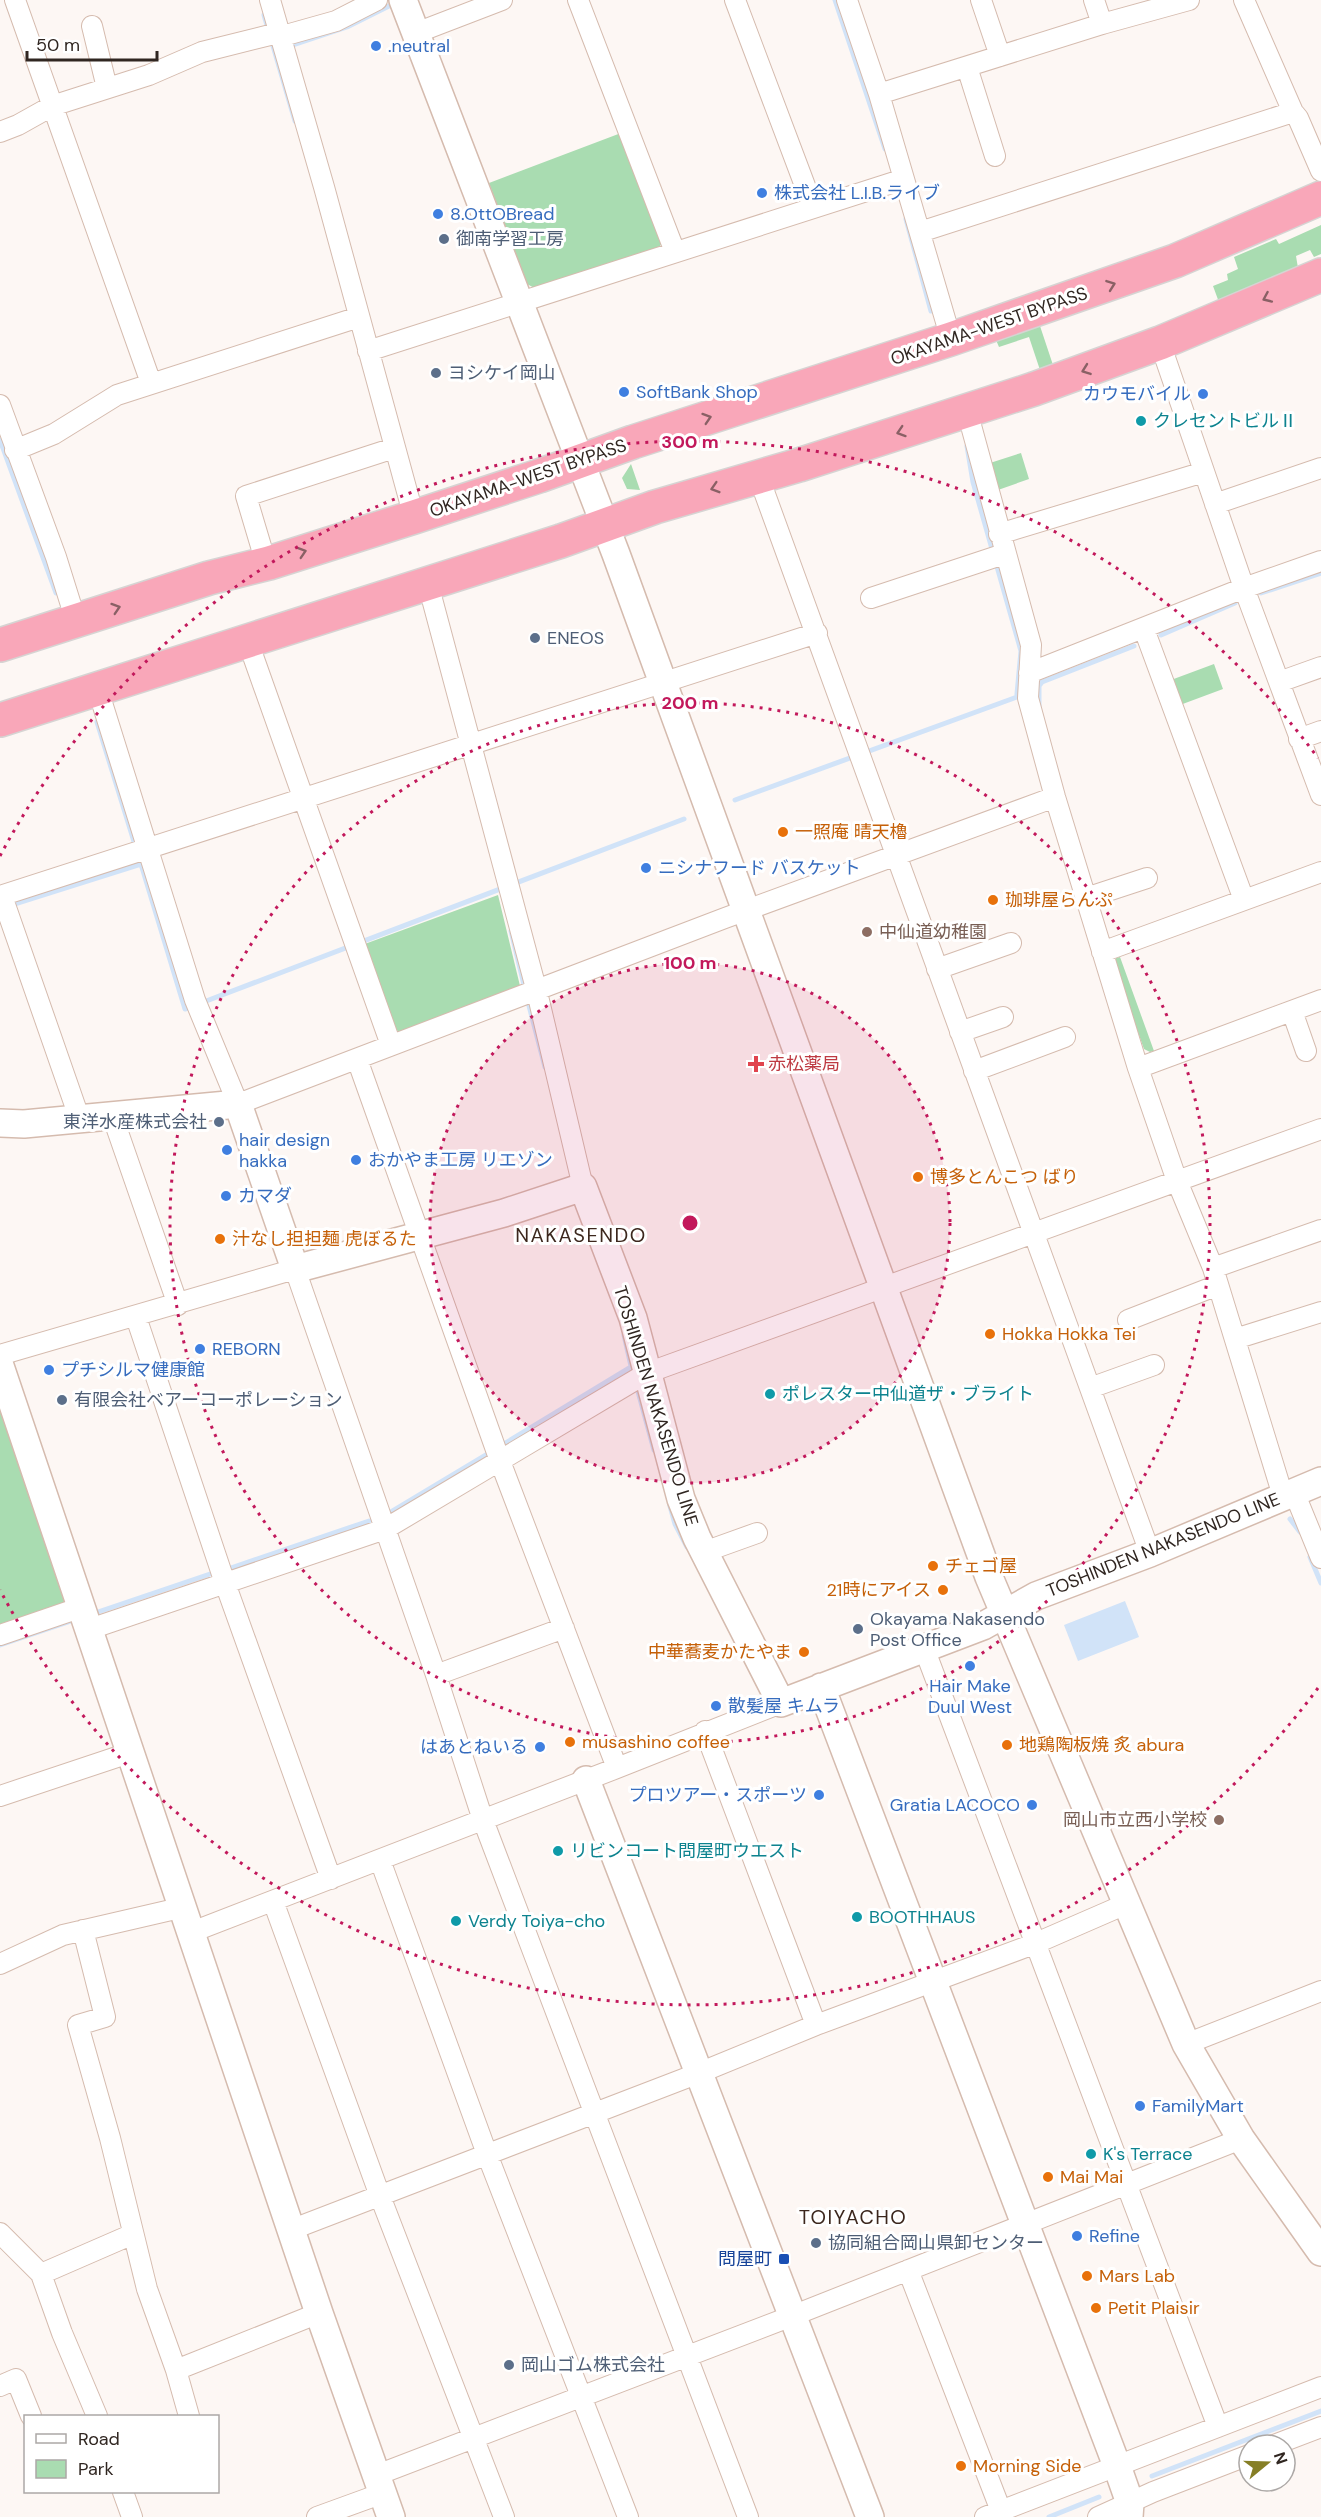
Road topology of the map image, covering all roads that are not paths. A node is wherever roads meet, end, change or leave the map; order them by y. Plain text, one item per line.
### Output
1 (15, 0) edge
2 (270, 0) edge
3 (377, 0) edge
4 (403, 0) edge
5 (502, 0) edge
6 (578, 0) edge
7 (735, 0) edge
8 (847, 0) edge
9 (981, 0) edge
10 (1094, 0) edge
11 (1189, 0) edge
12 (1244, 0) edge
13 (1102, 24) junction
14 (92, 26) dead end
15 (416, 33) junction
16 (277, 40) junction
17 (1000, 56) junction
18 (967, 67) junction
19 (107, 88) junction
20 (879, 94) junction
21 (52, 106) junction
22 (1293, 112) junction
23 (0, 132) edge
24 (995, 156) dead end
25 (1321, 171) edge
26 (898, 181) junction
27 (1321, 198) edge
28 (813, 207) junction
29 (921, 232) junction
30 (675, 252) junction
31 (1321, 275) edge
32 (521, 302) junction
33 (354, 318) junction
34 (951, 339) junction
35 (1160, 343) junction
36 (368, 351) junction
37 (151, 383) junction
38 (0, 405) edge
39 (967, 411) junction
40 (7, 443) edge
41 (389, 450) junction
42 (581, 461) junction
43 (1321, 468) edge
44 (1204, 471) junction
45 (758, 475) junction
46 (1215, 504) junction
47 (414, 517) junction
48 (605, 525) junction
49 (999, 534) junction
50 (998, 556) junction
51 (1321, 561) edge
52 (266, 563) junction
53 (428, 584) junction
54 (1244, 588) junction
55 (871, 598) dead end
56 (76, 621) junction
57 (1144, 629) junction
58 (816, 633) junction
59 (248, 642) junction
60 (0, 645) edge
61 (1321, 667) edge
62 (662, 682) junction
63 (1279, 682) junction
64 (1028, 685) junction
65 (98, 690) junction
66 (0, 720) edge
67 (1321, 731) edge
68 (1299, 739) junction
69 (467, 746) junction
70 (1321, 795) edge
71 (1055, 797) junction
72 (303, 800) junction
73 (141, 852) junction
74 (896, 856) junction
75 (1321, 872) edge
76 (1147, 878) dead end
77 (1091, 896) junction
78 (1244, 900) junction
79 (4, 902) edge
80 (746, 911) junction
81 (1011, 943) dead end
82 (1102, 952) junction
83 (937, 969) junction
84 (531, 994) junction
85 (1321, 1000) edge
86 (1292, 1011) junction
87 (1003, 1017) dead end
88 (960, 1032) junction
89 (1065, 1037) dead end
90 (391, 1045) junction
91 (1306, 1051) dead end
92 (357, 1059) junction
93 (1138, 1068) junction
94 (974, 1071) junction
95 (238, 1104) junction
96 (112, 1115) junction
97 (78, 1117) junction
98 (0, 1123) edge
99 (1321, 1129) edge
100 (1177, 1181) junction
101 (577, 1189) junction
102 (1321, 1230) edge
103 (1034, 1232) junction
104 (419, 1235) junction
105 (295, 1269) junction
106 (1215, 1277) junction
107 (883, 1286) junction
108 (178, 1305) junction
109 (1321, 1312) edge
110 (136, 1317) junction
111 (1128, 1320) dead end
112 (1234, 1339) junction
113 (0, 1356) edge
114 (1154, 1365) dead end
115 (0, 1366) edge
116 (639, 1377) junction
117 (1090, 1388) junction
118 (497, 1452) junction
119 (1321, 1481) edge
120 (1289, 1494) junction
121 (385, 1529) junction
122 (757, 1533) dead end
123 (704, 1551) junction
124 (1150, 1552) junction
125 (1321, 1558) edge
126 (222, 1574) junction
127 (1005, 1614) junction
128 (86, 1617) junction
129 (564, 1628) junction
130 (0, 1635) edge
131 (924, 1648) junction
132 (436, 1676) junction
133 (821, 1687) junction
134 (781, 1702) junction
135 (705, 1731) junction
136 (132, 1752) junction
137 (617, 1768) junction
138 (586, 1780) junction
139 (0, 1796) edge
140 (483, 1820) junction
141 (380, 1860) junction
142 (331, 1879) junction
143 (273, 1901) junction
144 (1126, 1904) junction
145 (184, 1907) junction
146 (83, 1930) junction
147 (192, 1932) junction
148 (1034, 1944) junction
149 (0, 1964) edge
150 (933, 1980) junction
151 (1321, 1991) edge
152 (816, 2025) junction
153 (1186, 2044) junction
154 (699, 2073) junction
155 (595, 2113) junction
156 (1241, 2139) junction
157 (488, 2154) junction
158 (1125, 2184) junction
159 (380, 2196) junction
160 (1024, 2224) junction
161 (293, 2229) junction
162 (0, 2233) edge
163 (133, 2234) junction
164 (1321, 2252) edge
165 (908, 2270) junction
166 (41, 2274) junction
167 (320, 2313) junction
168 (792, 2316) junction
169 (688, 2356) junction
170 (176, 2370) junction
171 (0, 2386) edge
172 (1321, 2387) edge
173 (582, 2396) junction
174 (31, 2415) edge
175 (98, 2415) edge
176 (189, 2415) edge
177 (1218, 2427) junction
178 (1321, 2427) edge
179 (1297, 2436) edge
180 (473, 2438) junction
181 (1237, 2461) edge
182 (1117, 2466) junction
183 (123, 2493) edge
184 (383, 2495) edge
185 (1135, 2512) edge
186 (993, 2514) edge
187 (132, 2517) edge
188 (317, 2517) edge
189 (504, 2517) edge
190 (628, 2517) edge
191 (748, 2517) edge
192 (870, 2517) edge
193 (1098, 2517) edge

1 - 21 street
2 - 16 street
3 - 16 street
4 - 15 street
5 - 15 street
6 - 30 street
7 - 28 street
8 - 20 street
9 - 17 street
10 - 13 street
11 - 13 street
12 - 22 street
13 - 17 street
14 - 19 street
15 - 32 street
16 - 19 street
16 - 33 street
17 - 18 street
18 - 20 street
18 - 24 street
19 - 21 street
20 - 26 street
21 - 23 street
21 - 37 street
22 - 25 street
22 - 29 street
26 - 28 street
26 - 29 street
34 -> 27 highway, OKAYAMA-WEST BYPASS
28 - 30 street
29 - 34 street
30 - 32 street
31 -> 35 highway
32 - 36 street
32 - 42 street
33 - 36 street
33 - 37 street
42 -> 34 highway, OKAYAMA-WEST BYPASS
35 -> 39 highway
35 - 44 street
36 - 41 street
37 - 40 street
38 - 40 street
39 -> 45 highway
39 - 49 street
40 - 56 street
41 - 47 street
41 - 52 street
42 - 47 highway, OKAYAMA-WEST BYPASS
42 - 48 street
43 - 46 street
44 - 46 street
44 - 49 street
45 -> 48 highway
45 - 58 street
46 - 54 street
52 -> 47 highway, OKAYAMA-WEST BYPASS
48 - 53 highway
48 - 62 street
49 - 50 street
50 - 55 street
50 - 64 street
51 - 54 street
56 -> 52 highway, OKAYAMA-WEST BYPASS
53 - 59 highway
53 - 69 street
54 - 57 street
54 - 63 street
56 - 60 highway, OKAYAMA-WEST BYPASS
57 - 64 street
57 - 78 street
58 - 62 street
58 - 74 street
59 - 65 highway
59 - 72 street
61 - 63 street
62 - 69 street
62 - 80 street
63 - 68 street
64 - 71 street
65 - 66 highway
65 - 73 street
67 - 68 street
68 - 70 street
69 - 72 street
69 - 84 street
71 - 74 street
71 - 77 street
72 - 73 street
72 - 90 street
73 - 79 street
73 - 95 street
74 - 80 street
74 - 83 street
75 - 78 street
76 - 77 street
77 - 82 street
78 - 82 street
79 - 97 street
80 - 84 street
80 - 107 street
81 - 83 street
82 - 93 street
83 - 88 street
84 - 90 street
84 - 101 street
85 - 86 street
86 - 91 street
86 - 93 street
87 - 88 street
88 - 94 street
89 - 94 street
90 - 92 street
92 - 95 street
92 - 104 street
93 - 100 street
94 - 103 street
95 - 96 street
95 - 105 street
96 - 97 street
96 - 108 street
97 - 98 street
99 - 100 street
100 - 103 street
100 - 106 street
101 - 104 street
101 - 116 street, TOSHINDEN NAKASENDO LINE
102 - 106 street
103 - 107 street
103 - 117 street
104 - 105 street
104 - 118 street
105 - 108 street
105 - 121 street
106 - 111 street
106 - 112 street
107 - 116 street
107 - 127 street
108 - 110 street
109 - 112 street
110 - 113 street
110 - 126 street
112 - 120 street
114 - 117 street
115 - 128 street
116 - 118 street
116 - 123 street, TOSHINDEN NAKASENDO LINE
117 - 124 street
118 - 121 street
118 - 129 street
119 - 120 street, TOSHINDEN NAKASENDO LINE
120 - 124 street, TOSHINDEN NAKASENDO LINE
120 - 125 street
121 - 126 street
121 - 132 street
122 - 123 street
123 - 134 street, TOSHINDEN NAKASENDO LINE
124 - 127 street, TOSHINDEN NAKASENDO LINE
126 - 128 street
126 - 142 street
127 - 131 street, TOSHINDEN NAKASENDO LINE
127 - 144 street
128 - 130 street
128 - 136 street
129 - 132 street
129 - 137 street
131 - 133 street, TOSHINDEN NAKASENDO LINE
131 - 148 street
132 - 140 street
133 - 134 street, TOSHINDEN NAKASENDO LINE
133 - 150 street
134 - 135 street
135 - 137 street
135 - 152 street
136 - 139 street
136 - 145 street
137 - 138 street
138 - 140 street
138 - 154 street
140 - 141 street
140 - 155 street
141 - 142 street
141 - 157 street
142 - 143 street
143 - 147 street
143 - 159 street
144 - 148 street
144 - 153 street
145 - 146 street
145 - 147 street
146 - 149 street
146 - 163 street
147 - 161 street
148 - 150 street
148 - 158 street
150 - 152 street
150 - 160 street
151 - 153 street
152 - 154 street
153 - 156 street
154 - 155 street
154 - 168 street
155 - 157 street
155 - 169 street
156 - 158 street
156 - 164 street
157 - 159 street
157 - 173 street
158 - 160 street
158 - 177 street
159 - 161 street
159 - 180 street
160 - 165 street
160 - 182 street
161 - 167 street
162 - 166 street
163 - 166 street
163 - 170 street
165 - 168 street
165 - 186 street
166 - 175 street
167 - 170 street
167 - 184 street
168 - 169 street
168 - 192 street
169 - 173 street
169 - 191 street
170 - 176 street
171 - 174 street
172 - 177 street
173 - 180 street
173 - 190 street
177 - 182 street
178 - 179 street
180 - 184 street
180 - 189 street
181 - 185 street
182 - 185 street
182 - 186 street
183 - 187 street
184 - 188 street
185 - 193 street

